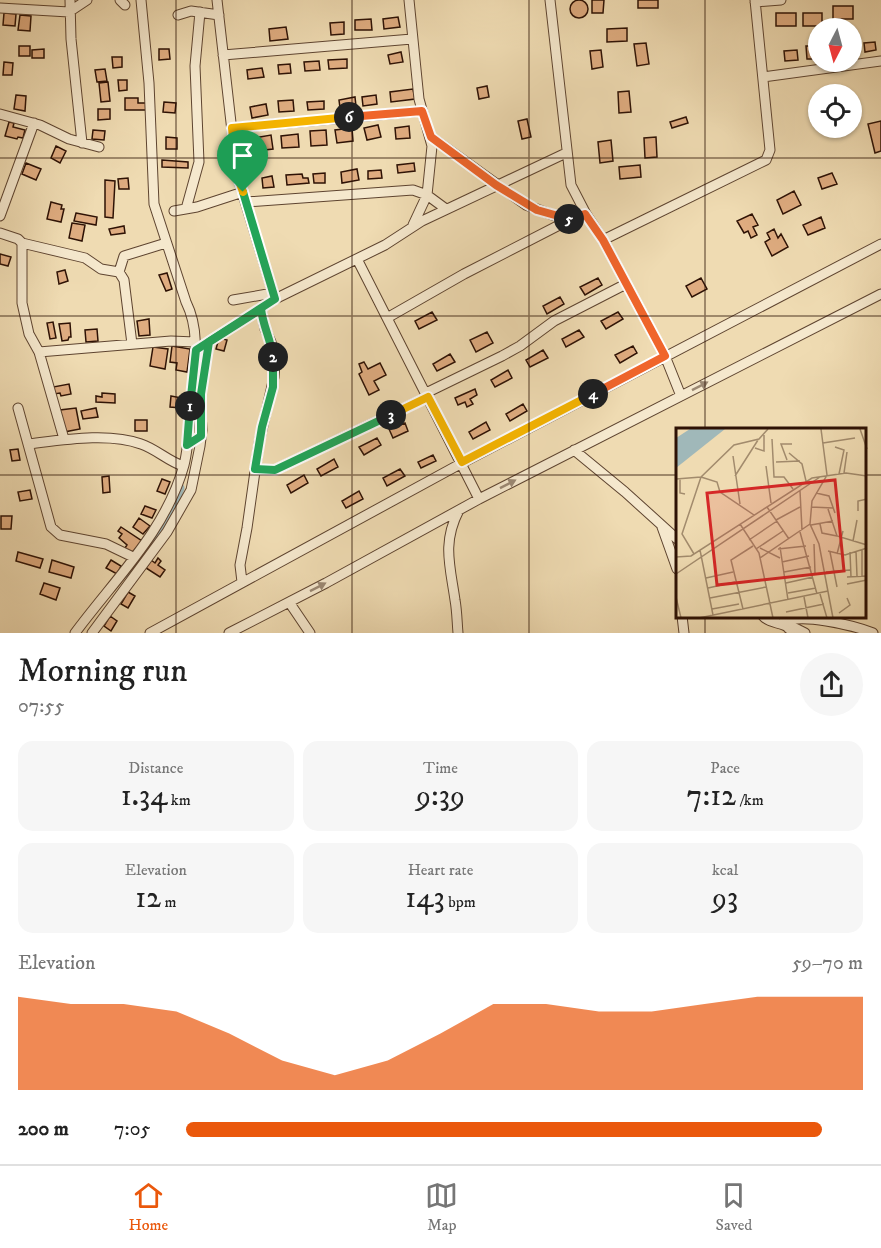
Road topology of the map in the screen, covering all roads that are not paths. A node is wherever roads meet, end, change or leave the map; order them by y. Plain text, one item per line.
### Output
1 (69, 0) edge
2 (87, 0) edge
3 (141, 0) edge
4 (217, 0) edge
5 (409, 0) edge
6 (550, 0) edge
7 (781, 0) edge
8 (755, 1) edge
9 (0, 9) edge
10 (69, 12) junction
11 (200, 12) junction
12 (178, 15) dead end
13 (219, 15) junction
14 (412, 39) junction
15 (223, 55) junction
16 (881, 61) edge
17 (763, 77) junction
18 (422, 111) junction
19 (0, 114) edge
20 (34, 123) junction
21 (232, 128) junction
22 (431, 137) junction
23 (82, 143) junction
24 (99, 147) dead end
25 (566, 153) junction
26 (496, 185) junction
27 (427, 195) junction
28 (244, 197) junction
29 (186, 209) junction
30 (446, 209) junction
31 (174, 211) dead end
32 (585, 214) junction
33 (0, 216) edge
34 (572, 219) junction
35 (414, 225) junction
36 (0, 233) edge
37 (603, 240) junction
38 (22, 243) junction
39 (166, 243) junction
40 (881, 244) edge
41 (357, 260) junction
42 (119, 272) junction
43 (626, 284) junction
44 (881, 294) edge
45 (274, 296) junction
46 (233, 300) dead end
47 (261, 309) junction
48 (387, 318) junction
49 (207, 343) junction
50 (132, 344) junction
51 (196, 346) junction
52 (39, 352) junction
53 (665, 356) junction
54 (427, 395) junction
55 (681, 396) junction
56 (18, 408) dead end
57 (201, 436) junction
58 (64, 439) junction
59 (28, 444) junction
60 (190, 444) junction
61 (573, 450) junction
62 (462, 462) junction
63 (183, 466) junction
64 (255, 469) junction
65 (479, 499) junction
66 (459, 510) junction
67 (661, 525) junction
68 (676, 538) edge
69 (133, 557) junction
70 (676, 566) edge
71 (242, 582) junction
72 (289, 602) junction
73 (682, 618) edge
74 (764, 618) edge
75 (787, 628) edge
76 (75, 633) edge
77 (92, 633) edge
78 (150, 633) edge
79 (229, 633) edge
80 (310, 633) edge
81 (458, 633) edge
82 (684, 633) edge
83 (805, 633) edge
84 (873, 633) edge

1 - 10 street
2 - 10 street
3 - 39 street
4 - 13 street
5 - 14 street
6 - 25 street
7 - 8 street
8 - 17 street
9 - 10 street
10 - 23 street
11 - 12 street
11 - 13 street
11 - 29 street
13 - 15 street
14 - 15 street
14 - 18 street
15 - 21 street
16 - 17 street
17 - 37 street
18 - 21 street
18 - 22 street
19 - 20 street
20 - 23 street
20 - 33 street
21 - 28 street
22 - 26 street
22 - 27 street
23 - 24 street
25 - 26 street
25 - 32 street
26 - 30 street
26 - 34 street
27 - 28 street
27 - 30 street
27 - 35 street
28 - 29 street
28 - 45 street
29 - 31 street
30 - 35 street
32 - 34 street
32 - 37 street
34 - 48 street
35 - 41 street
36 - 38 street
37 - 43 street
38 - 42 street
38 - 52 street
39 - 42 street
39 - 51 street
40 - 53 street
41 - 45 street
41 - 48 street
42 - 50 street
43 - 53 street
43 - 54 street
55 -> 44 street
45 - 46 street
45 - 47 street
47 - 49 street
47 - 64 street
48 - 54 street
49 - 51 street
49 - 57 street
50 - 51 street
50 - 52 street
51 - 60 street
52 - 58 street
53 - 55 street
53 - 62 street
54 - 62 street
54 - 64 street
55 - 61 street
56 - 59 street
57 - 60 street
57 - 77 street
58 - 59 street
58 - 63 street
59 - 69 street
60 - 63 street
65 -> 61 street
61 - 67 street
62 - 65 street
62 - 71 street
63 - 69 street
64 - 71 street
65 - 66 street
72 -> 66 street
66 - 81 street
67 - 68 street
67 - 70 street
69 - 76 street
71 - 78 street
72 - 79 street
72 - 80 street
73 - 82 street
74 - 75 street
75 - 83 street
75 - 84 street

